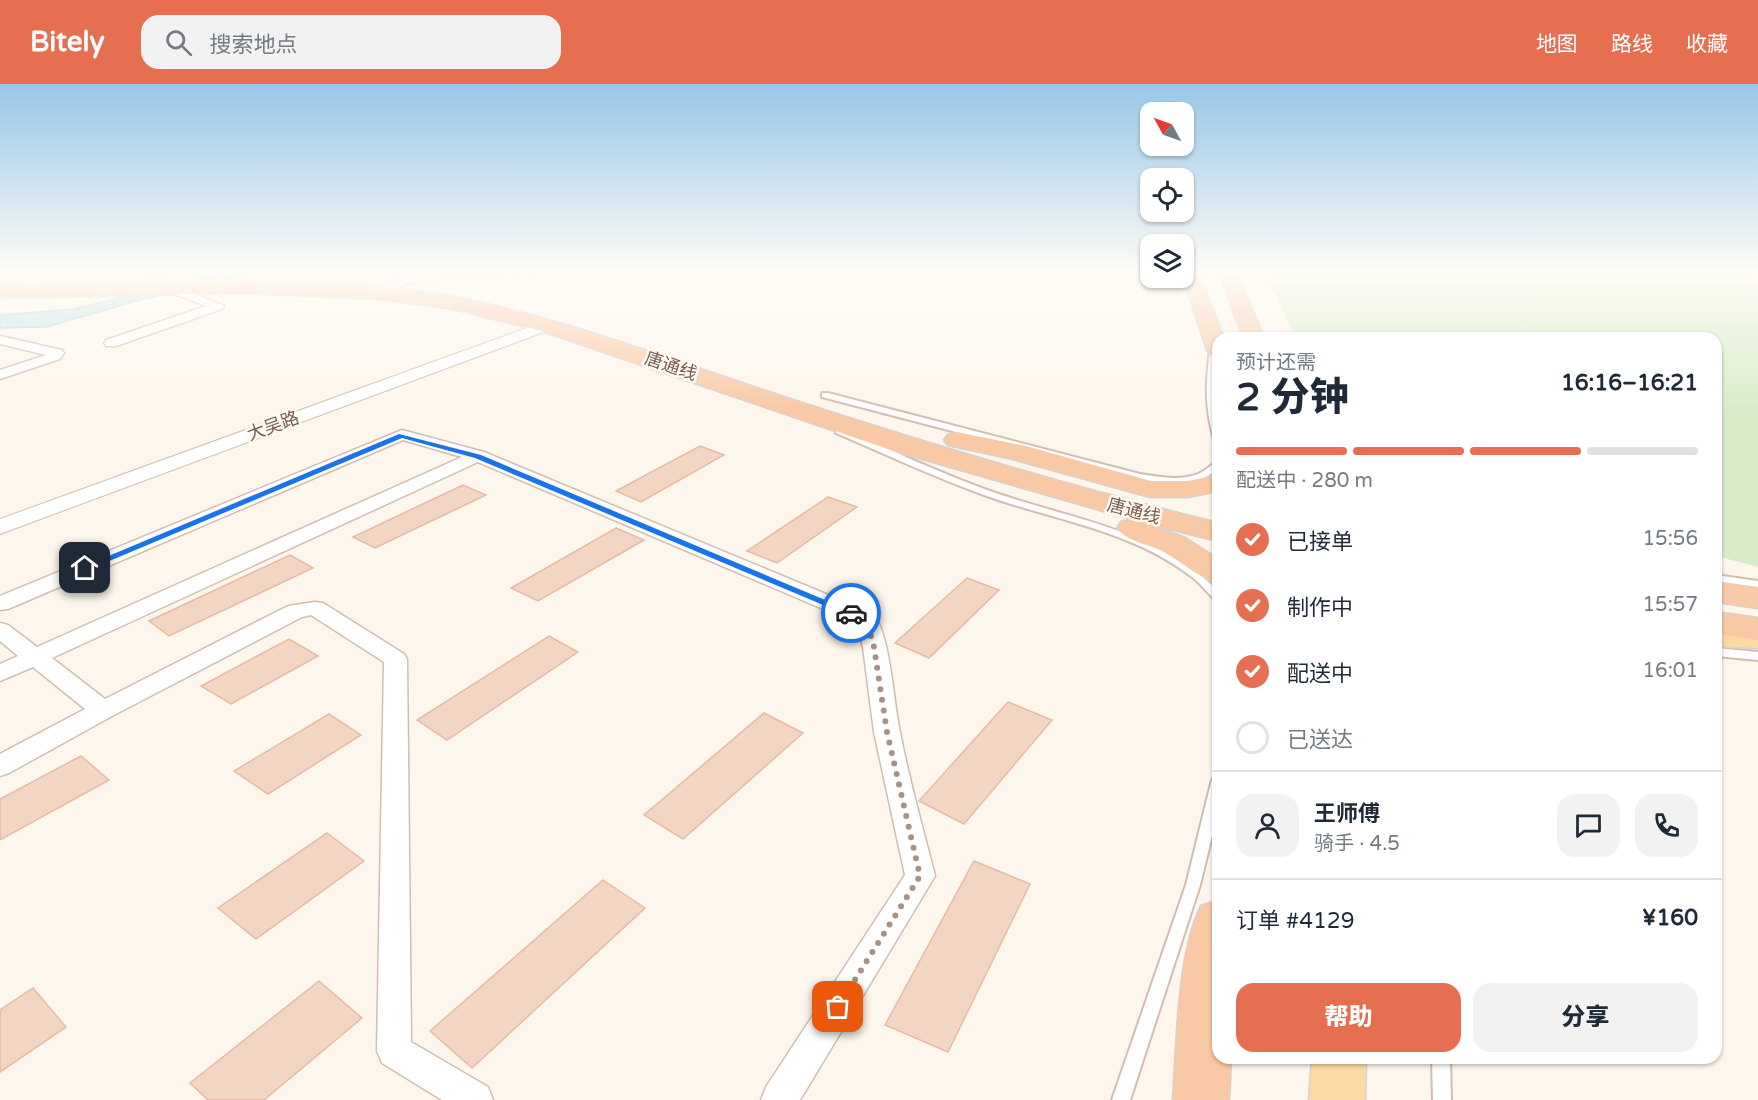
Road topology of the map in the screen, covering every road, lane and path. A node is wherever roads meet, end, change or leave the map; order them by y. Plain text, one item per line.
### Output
1 (185, 317) edge
2 (511, 317) edge
3 (571, 317) edge
4 (1206, 317) edge
5 (1246, 317) edge
6 (546, 326) junction
7 (1252, 332) edge
8 (1212, 334) edge
9 (0, 340) edge
10 (111, 343) dead end
11 (20, 345) junction
12 (0, 350) edge
13 (729, 365) dead end
14 (1212, 365) edge
15 (0, 375) edge
16 (804, 388) dead end
17 (825, 395) junction
18 (1212, 407) edge
19 (805, 411) junction
20 (957, 440) junction
21 (900, 444) junction
22 (478, 456) junction
23 (1212, 470) edge
24 (1212, 484) edge
25 (1212, 512) edge
26 (0, 527) edge
27 (1212, 530) edge
28 (1212, 569) edge
29 (1722, 579) edge
30 (1758, 584) edge
31 (1212, 589) edge
32 (1722, 593) edge
33 (1758, 598) edge
34 (1722, 603) edge
35 (0, 604) edge
36 (1758, 606) edge
37 (1722, 624) edge
38 (1758, 629) edge
39 (0, 630) edge
40 (1722, 635) edge
41 (1758, 638) edge
42 (1722, 653) edge
43 (1758, 656) edge
44 (34, 657) junction
45 (0, 673) edge
46 (103, 710) junction
47 (0, 766) edge
48 (1212, 807) edge
49 (1212, 953) edge
50 (1214, 1064) edge
51 (1339, 1064) edge
52 (1441, 1064) edge
53 (475, 1100) edge
54 (779, 1100) edge
55 (1121, 1100) edge
56 (1203, 1100) edge
57 (1337, 1100) edge
58 (1442, 1100) edge

1 - 10 street
2 - 6 highway, 唐通线
3 - 13 highway, 唐通线
4 - 8 highway
5 - 7 highway
6 - 19 highway, 唐通线
6 - 26 street, 大吴路
9 - 11 street
11 - 12 street
11 - 15 street
14 - 18 lane
16 - 17 highway, 唐通线
17 - 20 highway, 唐通线
17 - 23 lane
19 - 21 highway, 唐通线
19 - 31 lane
20 - 24 highway
20 - 25 highway, 唐通线
21 - 27 highway, 唐通线
21 - 28 highway
22 - 35 street
22 - 44 street
22 - 54 street
29 - 30 lane
32 - 33 highway
34 - 36 highway
37 - 38 highway
39 - 44 street
40 - 41 main road
42 - 43 lane
44 - 45 street
44 - 46 street
46 - 47 street
46 - 53 street
48 - 55 lane
49 - 56 highway
50 - 56 main road
51 - 57 main road
52 - 58 lane

